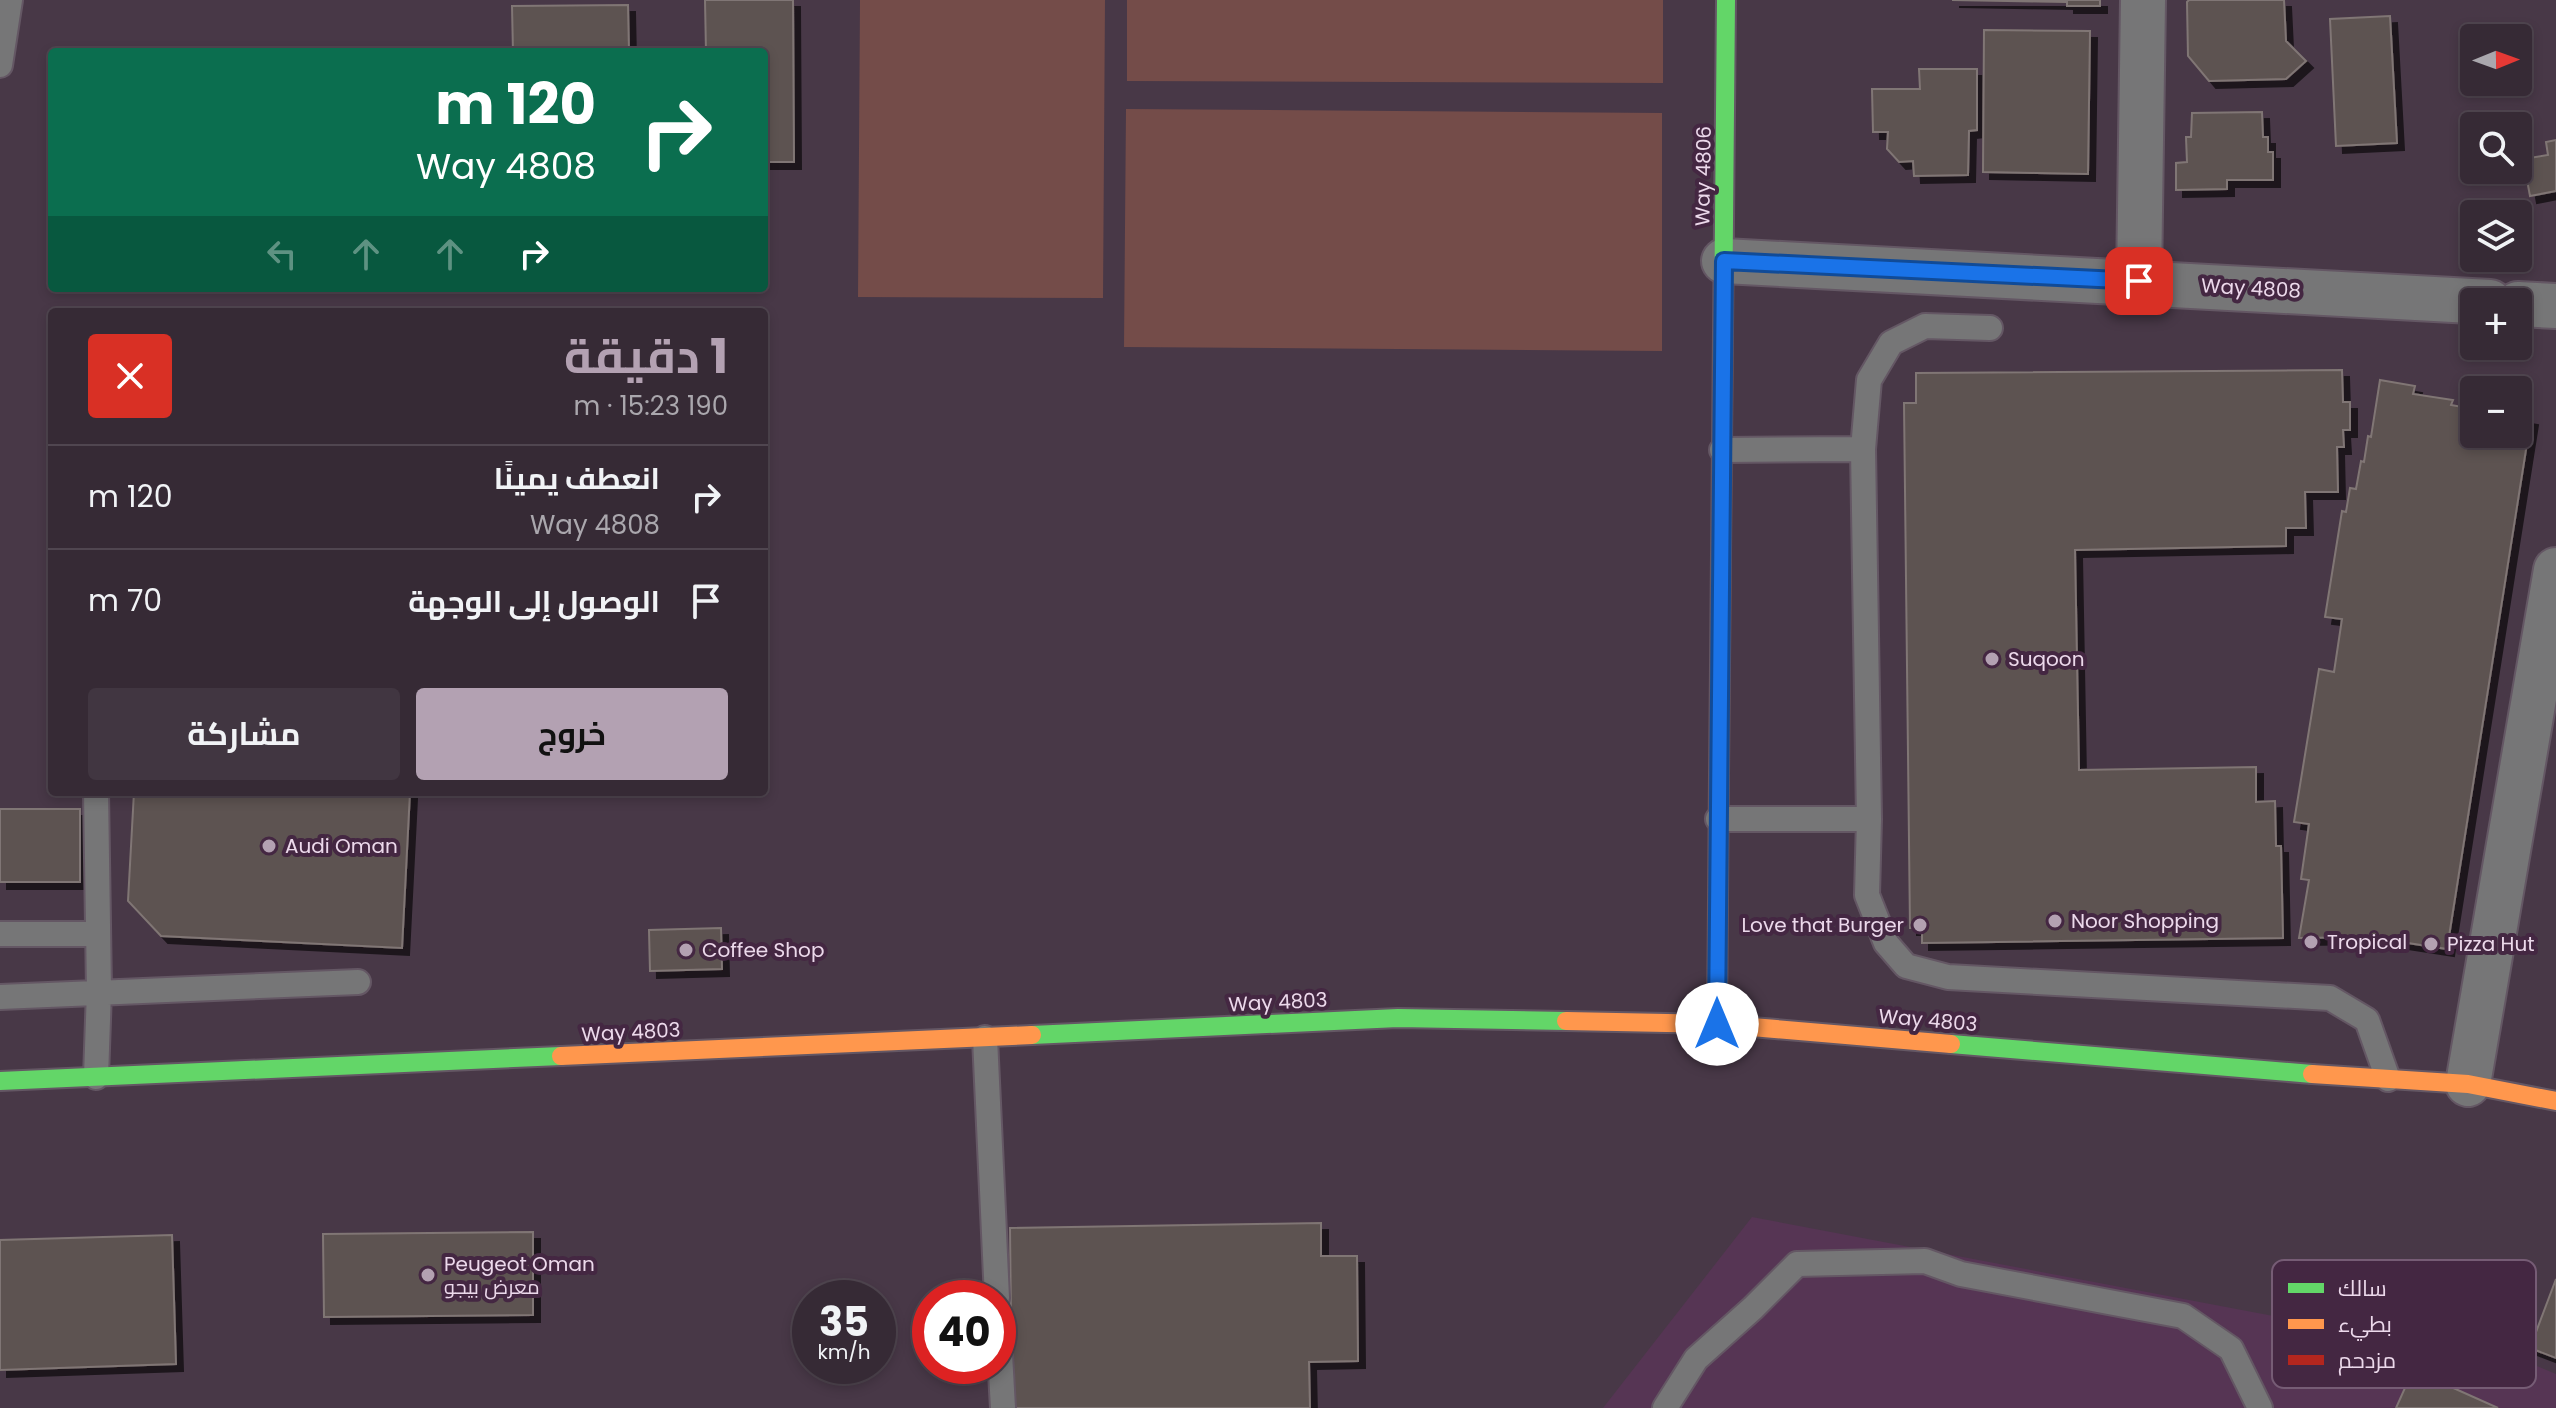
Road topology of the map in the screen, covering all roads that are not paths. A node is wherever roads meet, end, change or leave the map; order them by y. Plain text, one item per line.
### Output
1 (10, 0) edge
2 (1726, 0) edge
3 (2143, 0) edge
4 (0, 65) edge
5 (1724, 261) junction
6 (2139, 281) junction
7 (2460, 300) edge
8 (2532, 305) edge
9 (2556, 306) edge
10 (1990, 328) dead end
11 (1863, 449) junction
12 (1722, 450) junction
13 (2556, 570) edge
14 (96, 796) edge
15 (1718, 819) junction
16 (1869, 819) junction
17 (0, 934) edge
18 (96, 934) junction
19 (358, 982) dead end
20 (99, 991) junction
21 (0, 997) edge
22 (1717, 1024) junction
23 (985, 1038) junction
24 (96, 1077) junction
25 (2388, 1079) junction
26 (0, 1081) edge
27 (2468, 1084) junction
28 (2556, 1101) edge
29 (996, 1280) edge
30 (1002, 1384) edge
31 (1003, 1408) edge
32 (1665, 1408) edge
33 (2260, 1408) edge

1 - 4 lane
2 - 5 street, Way 4806
3 - 6 street
5 - 6 street, Way 4808
5 - 12 street, Way 4806
6 - 7 street, Way 4808
8 - 9 street
10 - 11 lane
11 - 12 lane
11 - 16 lane
12 - 15 street, Way 4806
13 - 27 street
14 - 18 lane
15 - 16 lane
15 - 22 street, Way 4806
16 - 25 lane
17 - 18 lane
18 - 20 lane
19 - 20 lane
20 - 21 lane
20 - 24 lane
22 - 23 street, Way 4803
22 - 25 street, Way 4803
23 - 24 street, Way 4803
23 - 29 lane
24 - 26 street, Way 4803
25 - 27 street, Way 4803
27 - 28 street, Way 4803
30 - 31 lane
32 - 33 lane

